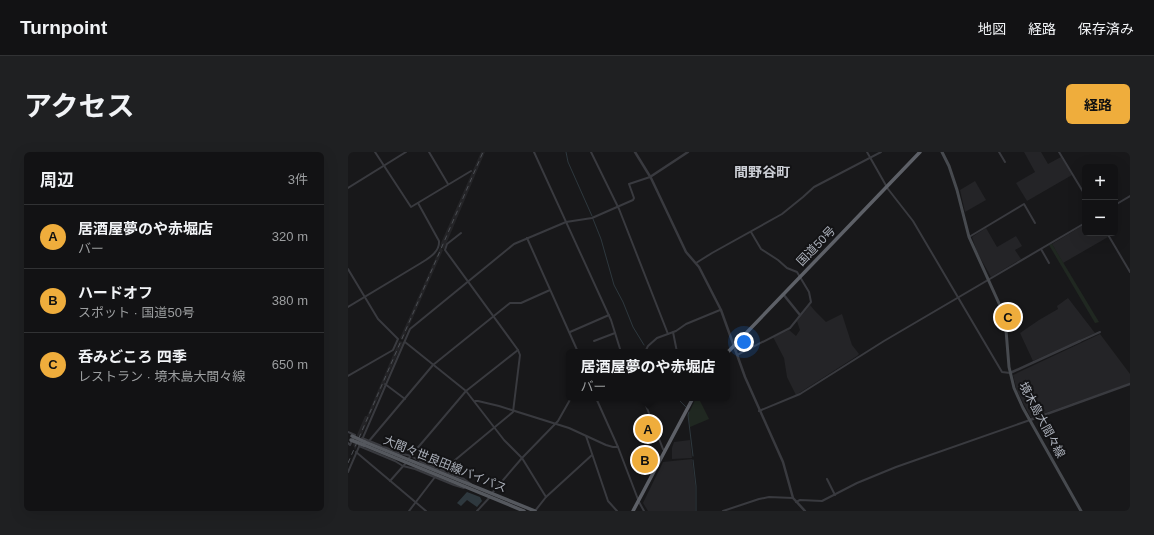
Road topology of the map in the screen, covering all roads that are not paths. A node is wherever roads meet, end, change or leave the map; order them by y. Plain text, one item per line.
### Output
1 (375, 152) edge
2 (406, 152) edge
3 (429, 152) edge
4 (534, 152) edge
5 (591, 152) edge
6 (634, 152) edge
7 (688, 152) edge
8 (867, 152) edge
9 (880, 152) edge
10 (920, 152) edge
11 (942, 152) edge
12 (999, 152) edge
13 (1060, 152) edge
14 (871, 158) junction
15 (1005, 162) dead end
16 (384, 166) junction
17 (471, 171) dead end
18 (650, 177) junction
19 (448, 184) junction
20 (887, 186) junction
21 (348, 188) edge
22 (1082, 190) edge
23 (1130, 196) edge
24 (418, 203) junction
25 (1118, 203) edge
26 (618, 206) junction
27 (566, 222) junction
28 (1035, 224) dead end
29 (1082, 225) edge
30 (751, 232) junction
31 (461, 233) dead end
32 (1109, 236) edge
33 (969, 237) junction
34 (527, 238) junction
35 (1041, 249) junction
36 (696, 263) junction
37 (1049, 263) dead end
38 (348, 269) edge
39 (1130, 272) edge
40 (800, 276) junction
41 (989, 279) junction
42 (468, 282) junction
43 (550, 290) junction
44 (783, 294) junction
45 (364, 297) junction
46 (958, 298) junction
47 (348, 307) edge
48 (721, 310) junction
49 (609, 315) junction
50 (493, 316) junction
51 (800, 316) junction
52 (570, 332) junction
53 (673, 332) junction
54 (1100, 332) dead end
55 (615, 334) junction
56 (668, 334) junction
57 (594, 341) dead end
58 (1080, 341) joint
59 (404, 342) junction
60 (734, 346) junction
61 (577, 349) edge
62 (620, 349) edge
63 (646, 349) edge
64 (676, 349) edge
65 (518, 350) junction
66 (730, 350) edge
67 (737, 355) junction
68 (433, 365) junction
69 (1010, 373) junction
70 (348, 376) edge
71 (385, 384) junction
72 (1130, 384) edge
73 (466, 391) junction
74 (405, 399) junction
75 (475, 401) junction
76 (569, 401) edge
77 (597, 401) edge
78 (644, 401) edge
79 (691, 401) edge
80 (513, 410) junction
81 (760, 411) junction
82 (1030, 420) junction
83 (555, 424) junction
84 (494, 427) junction
85 (348, 433) edge
86 (586, 436) junction
87 (362, 438) junction
88 (350, 440) edge
89 (366, 443) junction
90 (359, 446) junction
91 (618, 447) junction
92 (665, 450) junction
93 (356, 452) junction
94 (592, 455) junction
95 (410, 457) junction
96 (522, 458) junction
97 (404, 465) junction
98 (443, 470) junction
99 (348, 472) edge
100 (435, 477) junction
101 (827, 480) dead end
102 (390, 481) junction
103 (472, 485) junction
104 (467, 488) junction
105 (491, 495) junction
106 (835, 495) junction
107 (546, 496) junction
108 (793, 498) junction
109 (639, 502) junction
110 (796, 502) junction
111 (416, 503) junction
112 (409, 511) edge
113 (426, 511) edge
114 (477, 511) edge
115 (524, 511) edge
116 (535, 511) edge
117 (617, 511) edge
118 (634, 511) edge
119 (644, 511) edge
120 (723, 511) edge
121 (805, 511) edge
122 (1081, 511) edge

1 - 16 street
2 - 16 street
3 - 19 street
4 - 27 street
5 - 26 street
6 - 18 street
7 - 18 street
8 - 14 street
9 - 14 street
10 - 20 highway, 国道50号
11 - 33 main road, 境木島大間々線
12 - 15 street
13 - 22 street
14 - 20 street
14 - 30 street
16 - 21 street
16 - 24 street
17 - 19 street
18 - 26 street
18 - 36 street
19 - 24 street
20 - 40 highway, 国道50号
20 - 46 street
23 - 25 street
24 - 45 street
26 - 27 street
26 - 56 street
27 - 34 street
27 - 49 street
28 - 33 street
29 - 35 street
30 - 36 street
30 - 40 street
31 - 42 street
32 - 39 street
33 - 41 main road, 境木島大間々線
34 - 42 street
34 - 43 street
35 - 37 street
35 - 41 street
36 - 48 street
38 - 45 street
40 - 44 highway, 国道50号
40 - 51 street
41 - 46 street
41 - 69 main road, 境木島大間々線
42 - 50 street
42 - 59 street
43 - 50 street
43 - 52 street
44 - 51 street
44 - 60 highway, 国道50号
45 - 47 street
45 - 70 street
46 - 69 street
46 - 81 street
48 - 53 street
48 - 60 street
49 - 52 street
49 - 55 street
50 - 65 street
50 - 68 street
51 - 67 street
52 - 61 street
53 - 56 street
53 - 64 street
54 - 58 street
55 - 57 street
55 - 62 street
56 - 63 street
58 - 69 street
59 - 68 street
59 - 71 street
60 - 66 highway, 国道50号
60 - 67 street
65 - 73 street
65 - 80 street
67 - 81 street
68 - 73 street
68 - 74 street
69 - 82 main road, 境木島大間々線
71 - 74 street
71 - 87 street
72 - 82 street
73 - 75 street
73 - 95 street
74 - 89 street
75 - 80 street
75 - 84 street
76 - 83 street
77 - 91 street
78 - 92 street
79 - 92 highway
80 - 83 street
80 - 84 street
81 - 108 street
82 - 106 street
82 - 122 main road, 境木島大間々線
83 - 86 street
83 - 96 street
84 - 96 street
84 - 98 street
85 - 88 main road, 大間々世良田線バイパス
85 - 88 street
86 - 91 street
86 - 94 street
87 - 89 street
87 - 90 street
88 - 89 main road, 大間々世良田線バイパス, bridge
89 - 95 street
89 - 103 main road, 大間々世良田線バイパス
89 - 104 main road, 大間々世良田線バイパス
90 - 93 street
90 - 97 street
91 - 109 street
92 - 109 highway
93 - 99 street
93 - 102 street
94 - 107 street
94 - 117 street
95 - 98 street
96 - 105 street
96 - 107 street
97 - 100 street
97 - 102 street
98 - 103 street
100 - 104 street
100 - 111 street
101 - 106 street
102 - 111 street
103 - 105 main road, 大間々世良田線バイパス
104 - 105 main road, 大間々世良田線バイパス
105 - 114 street
105 - 115 main road, 大間々世良田線バイパス
105 - 116 main road, 大間々世良田線バイパス
106 - 110 street
107 - 116 street
108 - 110 street
108 - 120 street
109 - 118 highway
109 - 119 street
110 - 121 street
111 - 112 street
111 - 113 street

